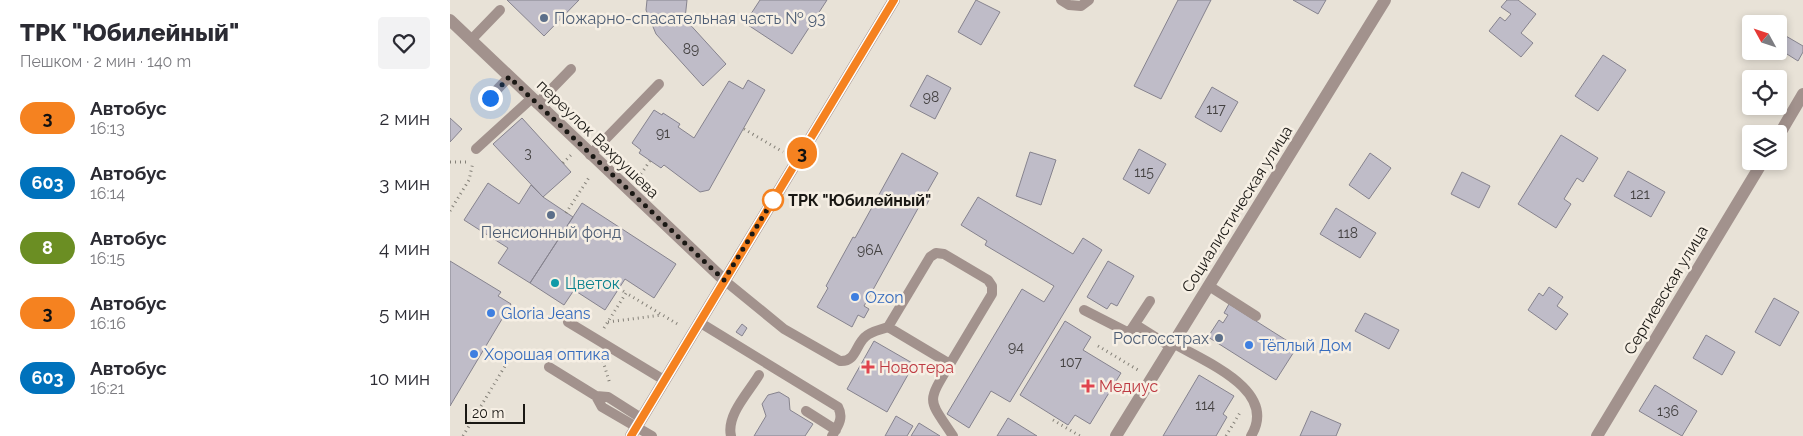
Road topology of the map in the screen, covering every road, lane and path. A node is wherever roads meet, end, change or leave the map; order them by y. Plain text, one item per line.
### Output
1 (894, 0) edge
2 (1061, 0) edge
3 (1089, 0) edge
4 (1385, 0) edge
5 (500, 10) dead end
6 (450, 20) edge
7 (471, 40) junction
8 (571, 69) dead end
9 (509, 77) junction
10 (659, 84) dead end
11 (1803, 94) edge
12 (490, 98) dead end
13 (535, 101) junction
14 (1785, 125) edge
15 (744, 129) dead end
16 (476, 149) joint
17 (783, 152) dead end
18 (572, 155) dead end
19 (590, 155) junction
20 (650, 160) dead end
21 (450, 162) edge
22 (473, 162) junction
23 (563, 163) dead end
24 (1758, 170) edge
25 (591, 174) dead end
26 (636, 180) dead end
27 (450, 211) edge
28 (566, 213) dead end
29 (724, 280) junction
30 (1209, 286) junction
31 (619, 288) dead end
32 (626, 293) junction
33 (1150, 301) dead end
34 (615, 310) dead end
35 (1084, 310) dead end
36 (662, 315) junction
37 (1256, 316) dead end
38 (568, 322) dead end
39 (608, 322) dead end
40 (699, 322) junction
41 (1136, 325) junction
42 (888, 327) junction
43 (692, 334) junction
44 (1172, 345) junction
45 (1098, 346) dead end
46 (508, 361) dead end
47 (950, 364) junction
48 (549, 367) dead end
49 (759, 375) dead end
50 (1152, 378) junction
51 (664, 380) junction
52 (806, 411) dead end
53 (1238, 415) dead end
54 (1053, 420) dead end
55 (636, 427) edge
56 (834, 433) edge
57 (463, 436) edge
58 (652, 436) edge
59 (731, 436) edge
60 (953, 436) edge
61 (1080, 436) edge
62 (1116, 436) edge
63 (1226, 436) edge
64 (1251, 436) edge
65 (1597, 436) edge

1 - 29 street
2 - 3 lane
4 - 30 street, Социалистическая улица
5 - 7 lane
6 - 7 street, переулок Вахрушева
7 - 9 street, переулок Вахрушева
8 - 13 lane
9 - 12 lane
9 - 13 street, переулок Вахрушева
10 - 19 lane
11 - 14 street
13 - 16 lane
13 - 19 street, переулок Вахрушева
15 - 17 path
16 - 22 path
18 - 23 path
19 - 29 street, переулок Вахрушева
20 - 26 path
21 - 22 path
22 - 27 path
24 - 65 street, Сергиевская улица
25 - 28 path
29 - 40 street
29 - 42 lane
30 - 37 lane
30 - 44 street, Социалистическая улица
31 - 32 path
32 - 34 path
32 - 36 path
33 - 41 lane
35 - 41 lane
36 - 39 path
36 - 43 path
38 - 51 lane
40 - 43 street
40 - 56 lane
41 - 44 lane
42 - 47 lane
42 - 47 lane
43 - 51 street
44 - 50 street, Социалистическая улица
44 - 64 lane
45 - 50 path
46 - 57 path
47 - 60 lane
48 - 55 lane
49 - 59 lane
50 - 62 street, Социалистическая улица
51 - 55 street
52 - 56 lane
53 - 63 path
54 - 61 path
55 - 58 lane

